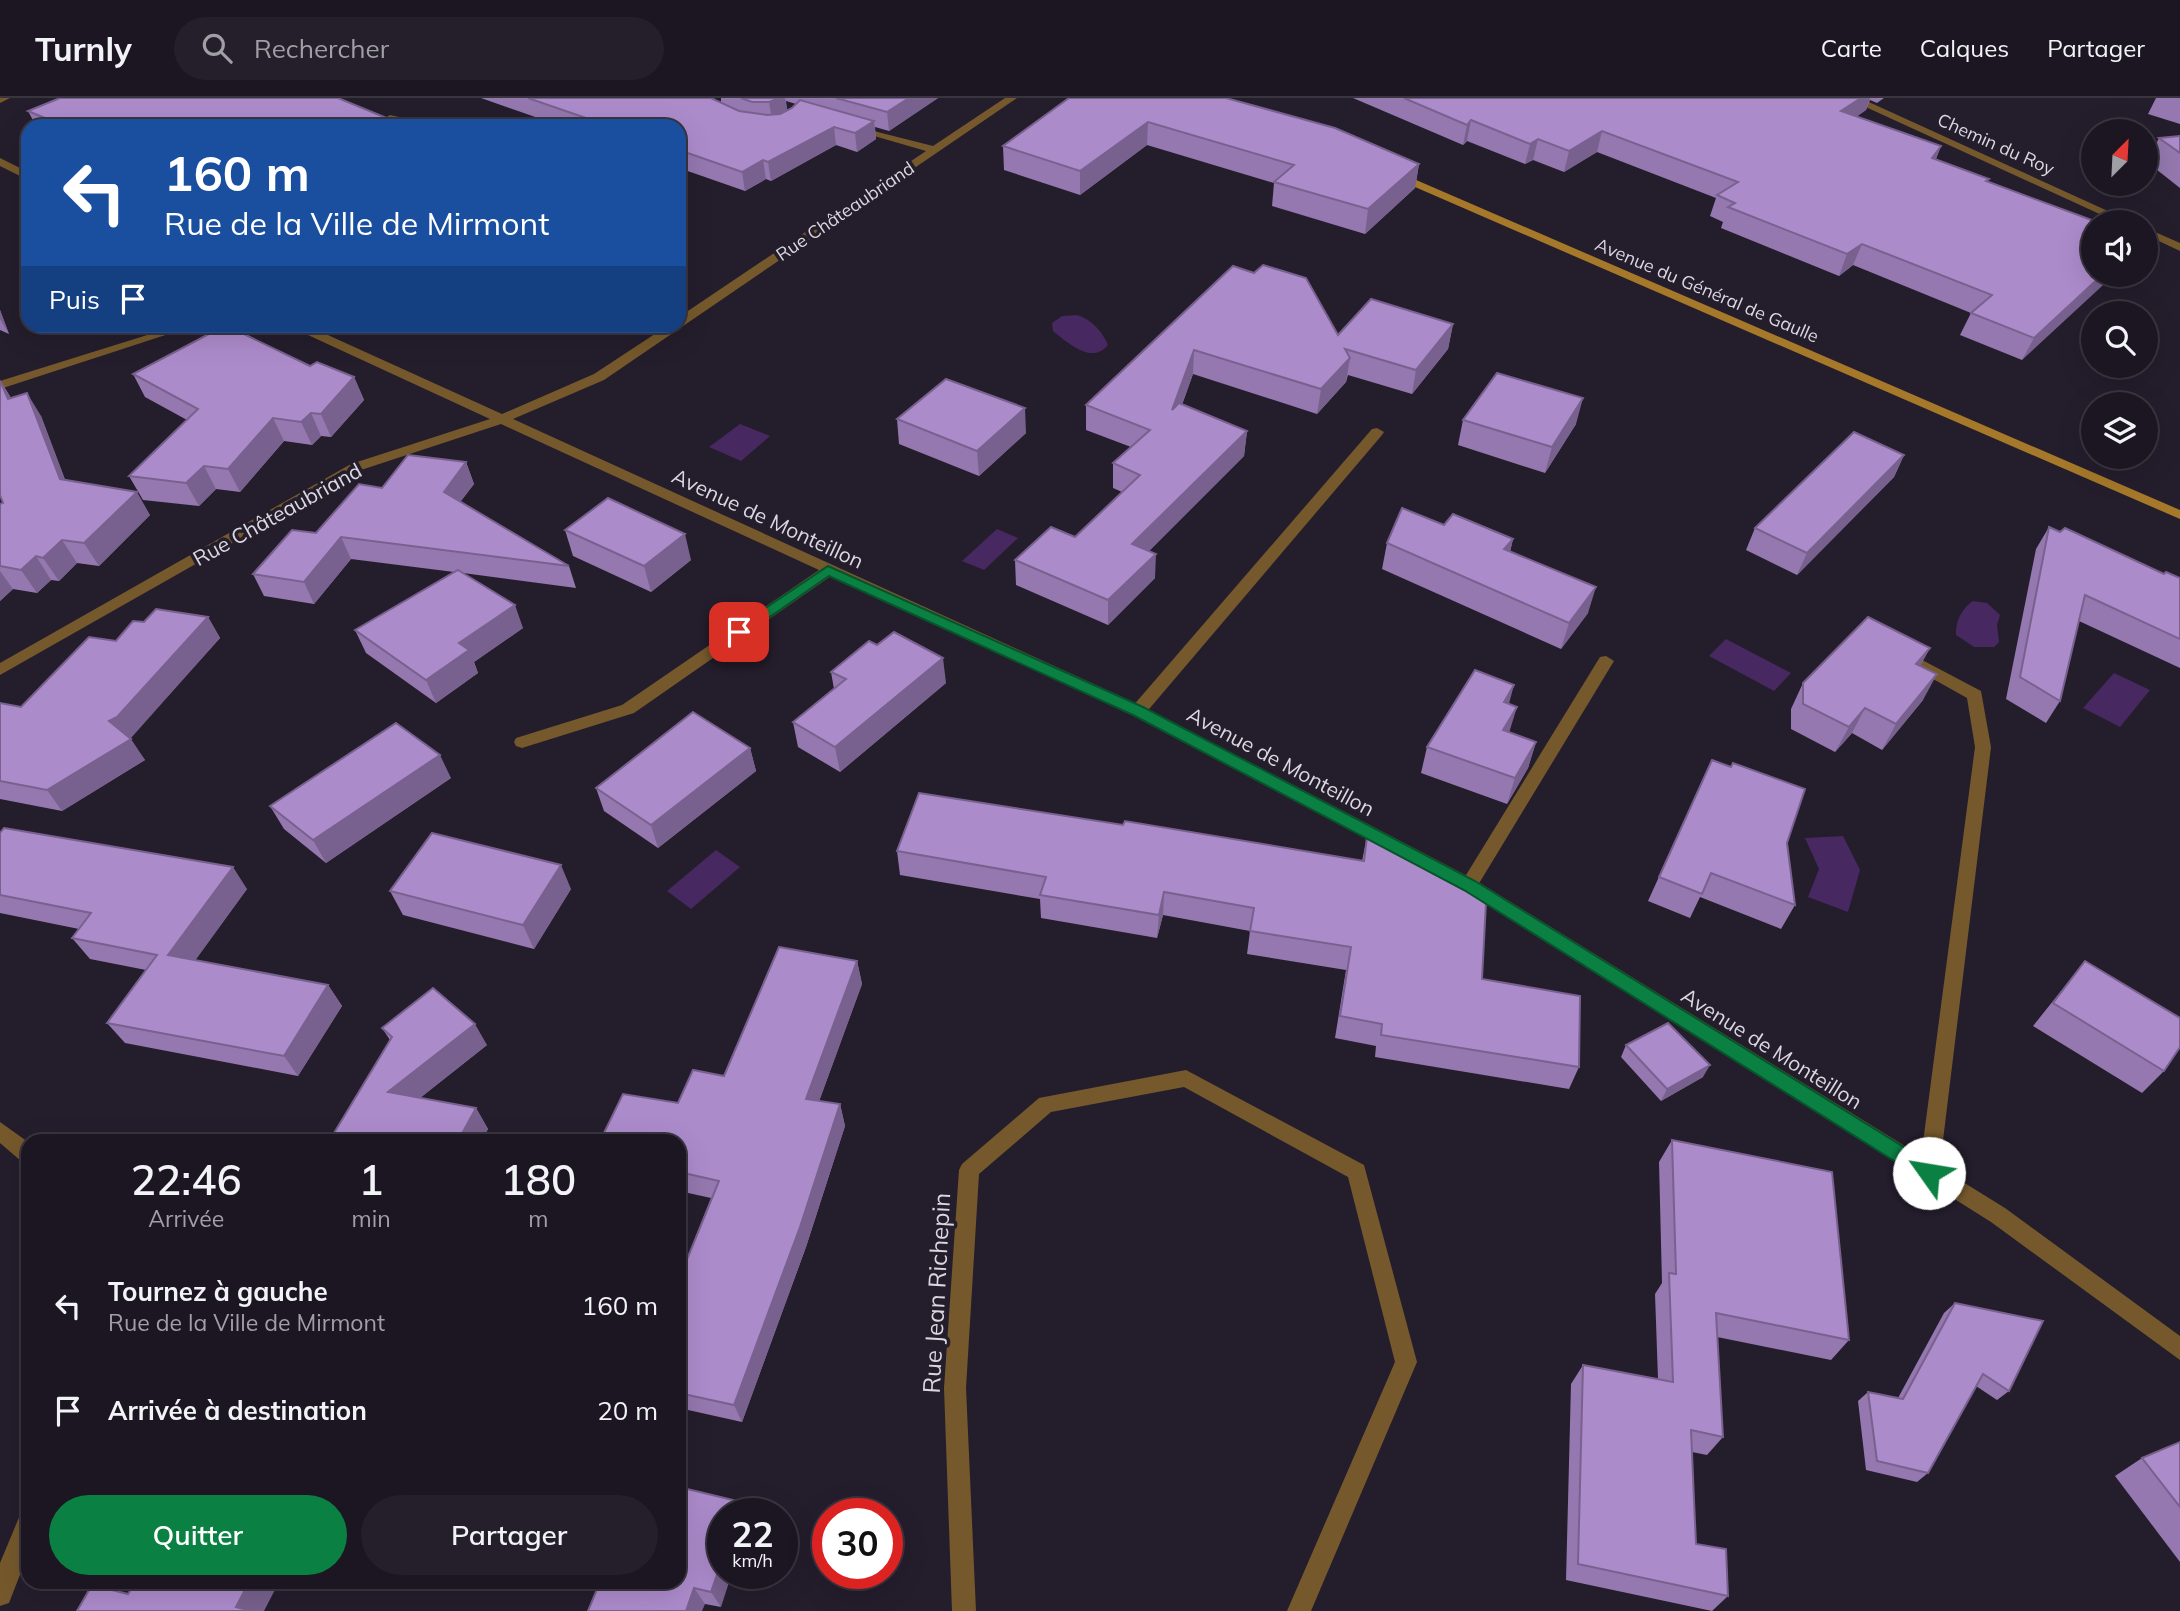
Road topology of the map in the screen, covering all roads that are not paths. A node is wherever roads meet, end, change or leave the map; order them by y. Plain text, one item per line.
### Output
1 (5, 98) edge
2 (1012, 98) edge
3 (1852, 98) edge
4 (0, 100) edge
5 (394, 117) dead end
6 (390, 119) edge
7 (845, 125) edge
8 (934, 150) junction
9 (0, 161) edge
10 (1387, 170) edge
11 (21, 173) edge
12 (2099, 210) edge
13 (2158, 237) edge
14 (2180, 247) edge
15 (686, 318) edge
16 (165, 333) edge
17 (314, 333) edge
18 (664, 333) edge
19 (0, 385) edge
20 (500, 420) junction
21 (1377, 432) dead end
22 (2180, 515) edge
23 (828, 570) junction
24 (1907, 657) edge
25 (1605, 661) dead end
26 (0, 670) edge
27 (1138, 711) junction
28 (522, 741) dead end
29 (1469, 885) junction
30 (0, 1131) edge
31 (21, 1149) edge
32 (1929, 1173) junction
33 (2180, 1349) edge
34 (21, 1541) edge
35 (0, 1594) edge
36 (964, 1611) edge
37 (1299, 1611) edge

1 - 4 street
2 - 8 street, Rue Châteaubriand
3 - 12 street, Chemin du Roy
5 - 6 street
7 - 8 street
8 - 15 street, Rue Châteaubriand
9 - 11 street
10 - 22 main road, Avenue du Général de Gaulle
13 - 14 street
16 - 19 street
17 - 20 street, Avenue de Monteillon
18 - 20 street, Rue Châteaubriand
20 - 23 street, Avenue de Monteillon
20 - 26 street, Rue Châteaubriand
21 - 27 street
23 - 27 street, Avenue de Monteillon
23 - 28 street
24 - 32 street
25 - 29 street
27 - 29 street, Avenue de Monteillon
29 - 32 street, Avenue de Monteillon
30 - 31 street
32 - 33 street, Avenue de Monteillon
34 - 35 street
36 - 37 street, Rue Jean Richepin

